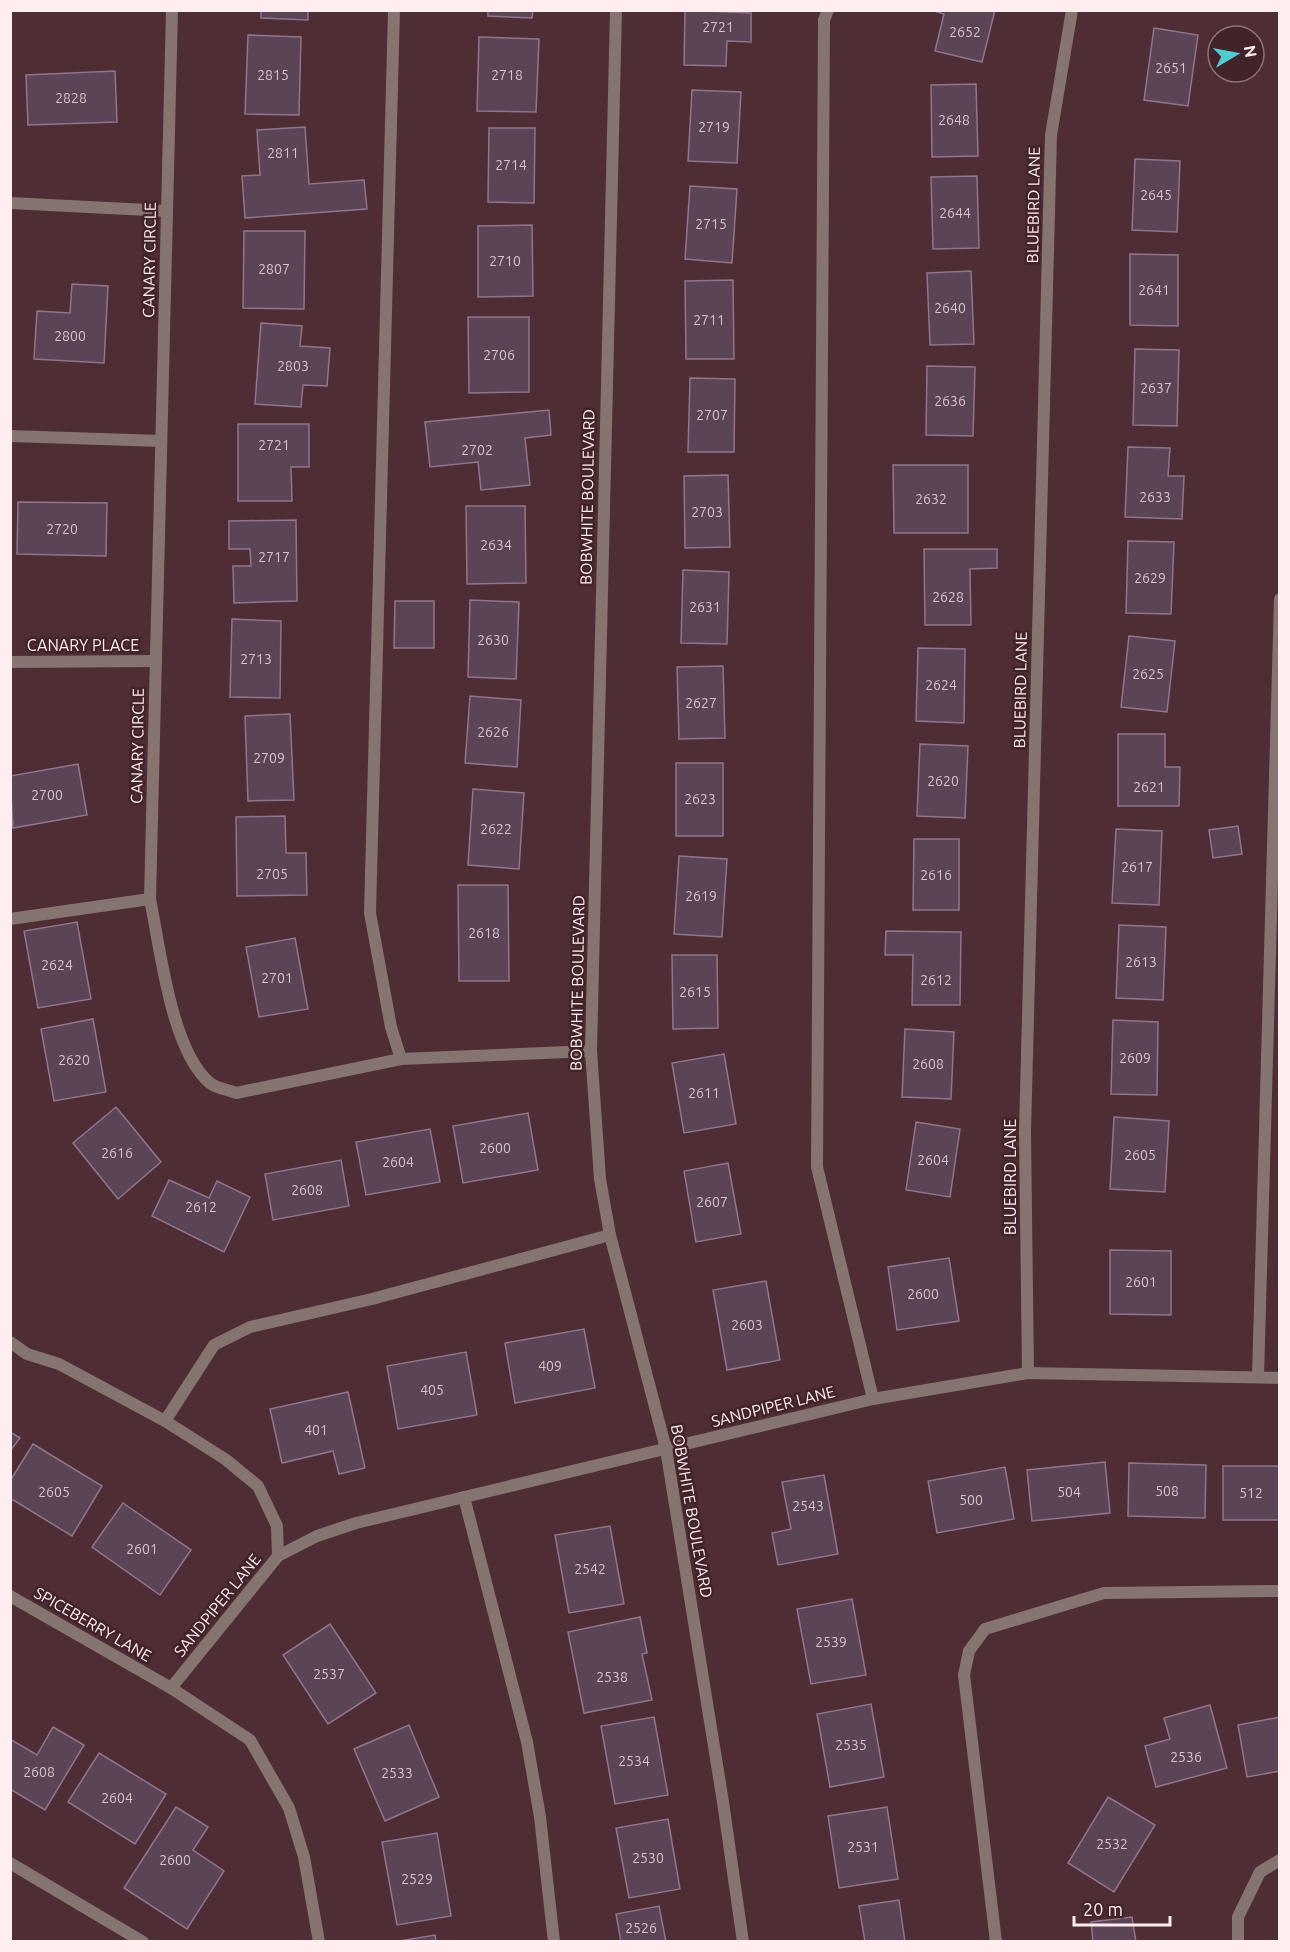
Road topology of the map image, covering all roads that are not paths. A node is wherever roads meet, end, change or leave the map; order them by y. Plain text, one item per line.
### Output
1 (172, 10) edge
2 (394, 10) edge
3 (616, 10) edge
4 (828, 10) edge
5 (1072, 10) edge
6 (10, 203) edge
7 (167, 211) junction
8 (10, 436) edge
9 (161, 441) junction
10 (1280, 600) edge
11 (156, 661) junction
12 (10, 662) edge
13 (150, 899) junction
14 (10, 919) edge
15 (591, 1051) junction
16 (401, 1059) junction
17 (610, 1235) junction
18 (10, 1342) edge
19 (1028, 1373) junction
20 (1258, 1377) junction
21 (1280, 1378) edge
22 (873, 1399) junction
23 (165, 1421) junction
24 (666, 1449) junction
25 (464, 1497) junction
26 (278, 1556) junction
27 (1280, 1591) edge
28 (10, 1596) edge
29 (171, 1688) junction
30 (1280, 1860) edge
31 (10, 1863) edge
32 (143, 1941) edge
33 (319, 1941) edge
34 (554, 1941) edge
35 (743, 1941) edge
36 (996, 1941) edge
37 (1238, 1941) edge

1 - 7 street, CANARY CIRCLE
2 - 16 street
3 - 15 street, BOBWHITE BOULEVARD
4 - 22 street
5 - 19 street, BLUEBIRD LANE
6 - 7 street
7 - 9 street, CANARY CIRCLE
8 - 9 street
9 - 11 street, CANARY CIRCLE
10 - 20 street
11 - 12 street, CANARY PLACE
11 - 13 street, CANARY CIRCLE
13 - 14 street
13 - 16 street, CANARY CIRCLE
15 - 16 street, CANARY CIRCLE
15 - 17 street, BOBWHITE BOULEVARD
17 - 23 street
17 - 24 street, BOBWHITE BOULEVARD
18 - 23 street
19 - 20 street, SANDPIPER LANE
19 - 22 street, SANDPIPER LANE
20 - 21 street, SANDPIPER LANE
22 - 24 street, SANDPIPER LANE
23 - 26 street
24 - 25 street, SANDPIPER LANE
24 - 35 street, BOBWHITE BOULEVARD
25 - 26 street, SANDPIPER LANE
25 - 34 street
26 - 29 street, SANDPIPER LANE
27 - 36 street
28 - 29 street, SPICEBERRY LANE
29 - 33 street, SPICEBERRY LANE
30 - 37 street
31 - 32 street

